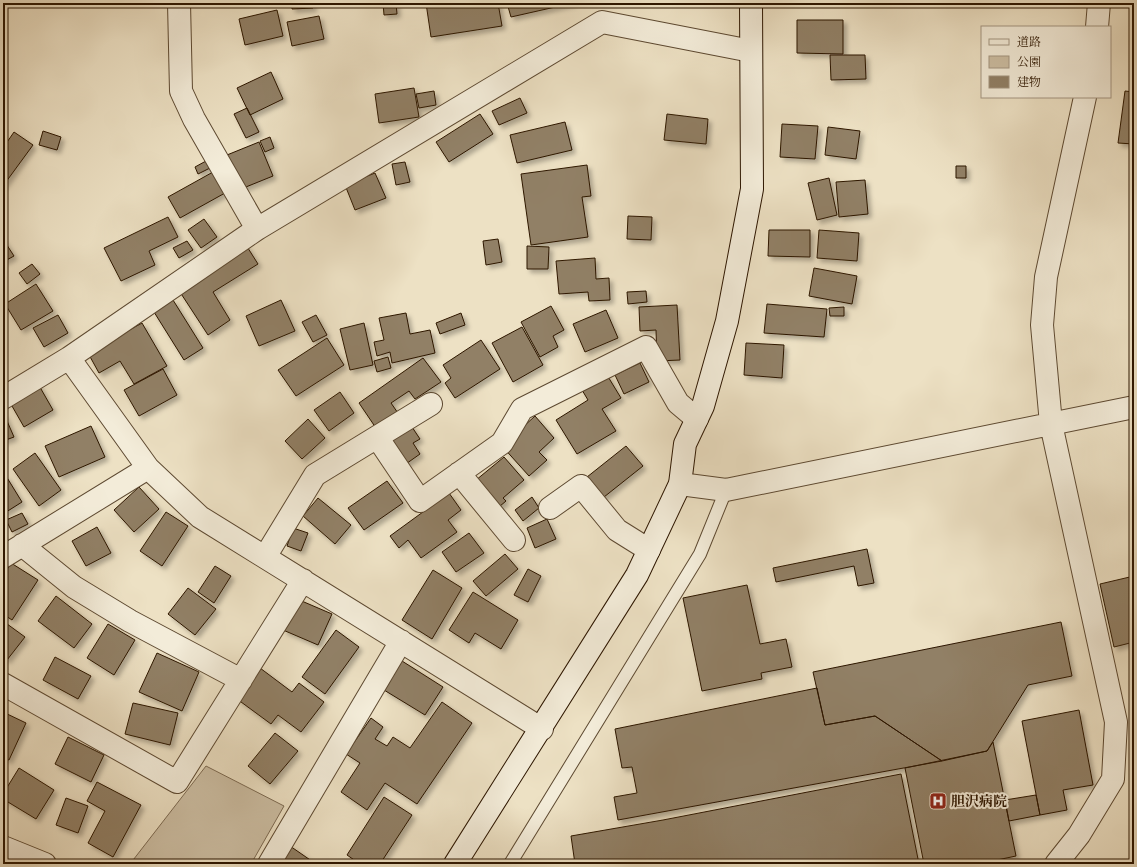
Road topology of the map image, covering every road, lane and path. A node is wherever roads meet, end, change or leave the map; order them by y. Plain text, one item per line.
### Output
1 (179, 3) edge
2 (751, 3) edge
3 (1099, 3) edge
4 (1096, 26) edge
5 (751, 50) junction
6 (1085, 98) edge
7 (257, 229) junction
8 (68, 358) junction
9 (3, 398) edge
10 (431, 404) dead end
11 (1134, 407) edge
12 (697, 419) junction
13 (1051, 424) junction
14 (377, 437) junction
15 (148, 468) junction
16 (459, 473) junction
17 (680, 484) junction
18 (726, 490) junction
19 (550, 508) dead end
20 (514, 540) dead end
21 (22, 545) junction
22 (649, 550) junction
23 (264, 556) junction
24 (3, 557) edge
25 (303, 580) junction
26 (401, 641) junction
27 (241, 680) junction
28 (3, 684) edge
29 (542, 729) junction
30 (3, 847) edge
31 (45, 864) edge
32 (269, 864) edge
33 (455, 864) edge
34 (510, 864) edge
35 (1056, 864) edge

1 - 7 street
2 - 5 street
3 - 4 street
5 - 7 street
5 - 12 street
6 - 13 street
7 - 8 street
8 - 9 street
8 - 15 street
10 - 14 street
11 - 13 street
12 - 16 street
12 - 17 street
13 - 18 street
13 - 35 street
14 - 16 street
14 - 23 street
15 - 21 street
15 - 23 street
16 - 20 street
17 - 18 street
17 - 22 street
18 - 34 lane
19 - 22 street
21 - 24 street
21 - 27 street
22 - 29 street
23 - 25 street
25 - 26 street
25 - 27 street
26 - 29 street
26 - 32 street
27 - 28 street
29 - 33 street
30 - 31 street

